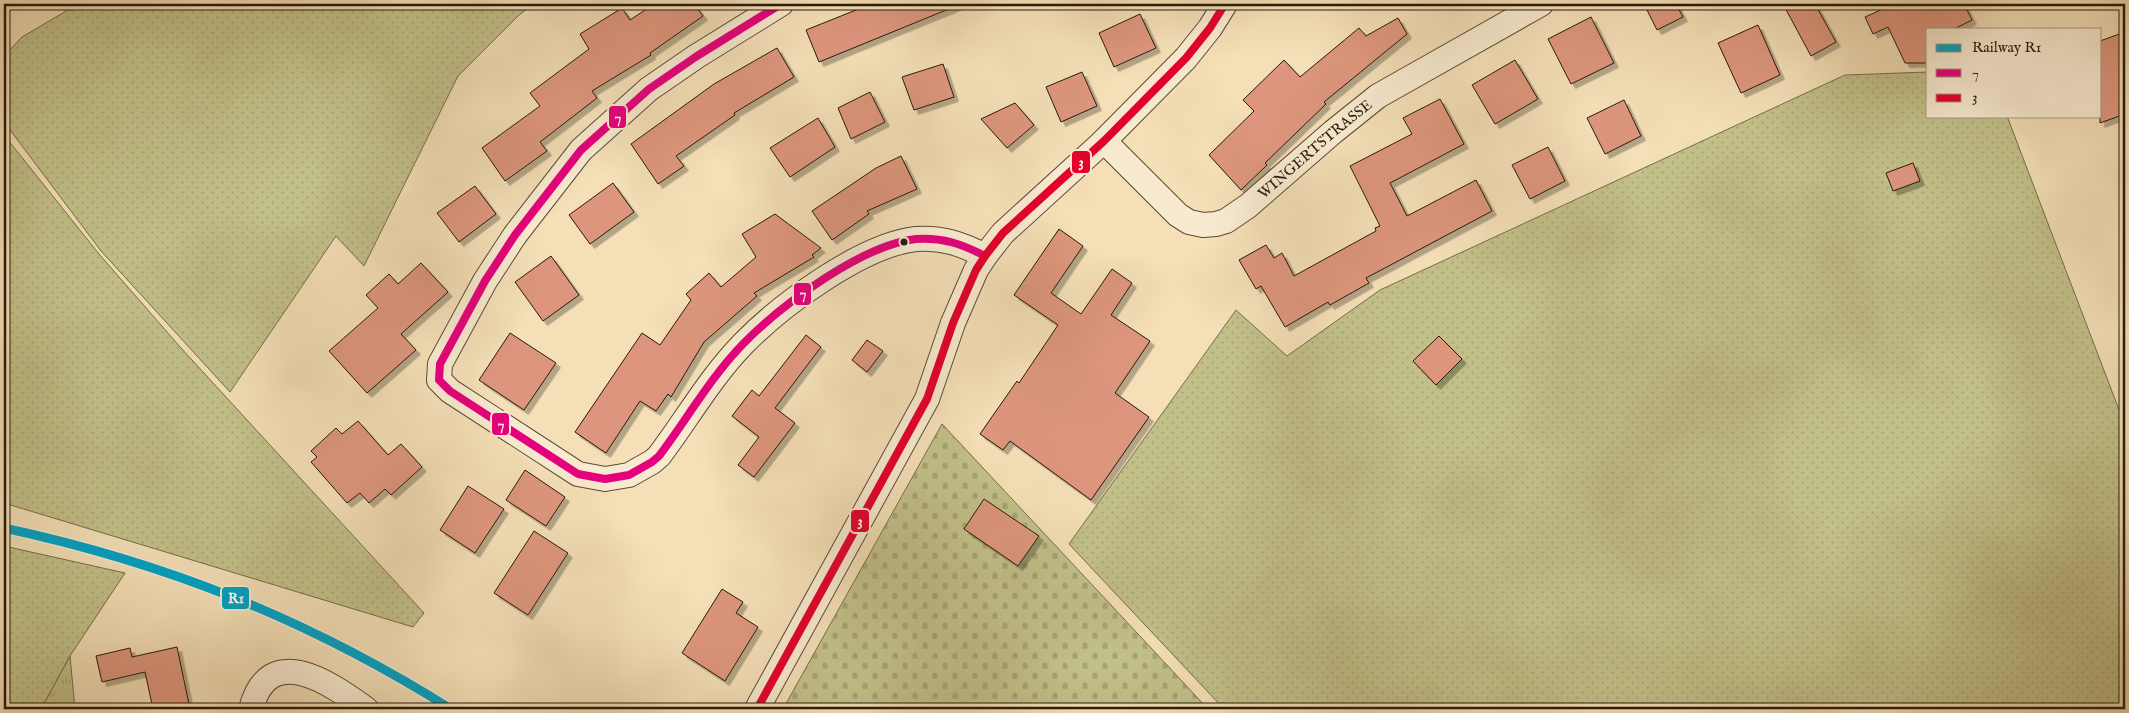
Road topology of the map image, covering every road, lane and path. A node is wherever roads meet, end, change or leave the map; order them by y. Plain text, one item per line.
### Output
1 (781, 4) edge
2 (1225, 4) edge
3 (1541, 4) edge
4 (1104, 141) junction
5 (984, 256) junction
6 (251, 709) edge
7 (366, 709) edge
8 (757, 709) edge

1 - 5 street
2 - 4 street
3 - 4 street, WINGERTSTRASSE
4 - 5 street
5 - 8 street
6 - 7 street

